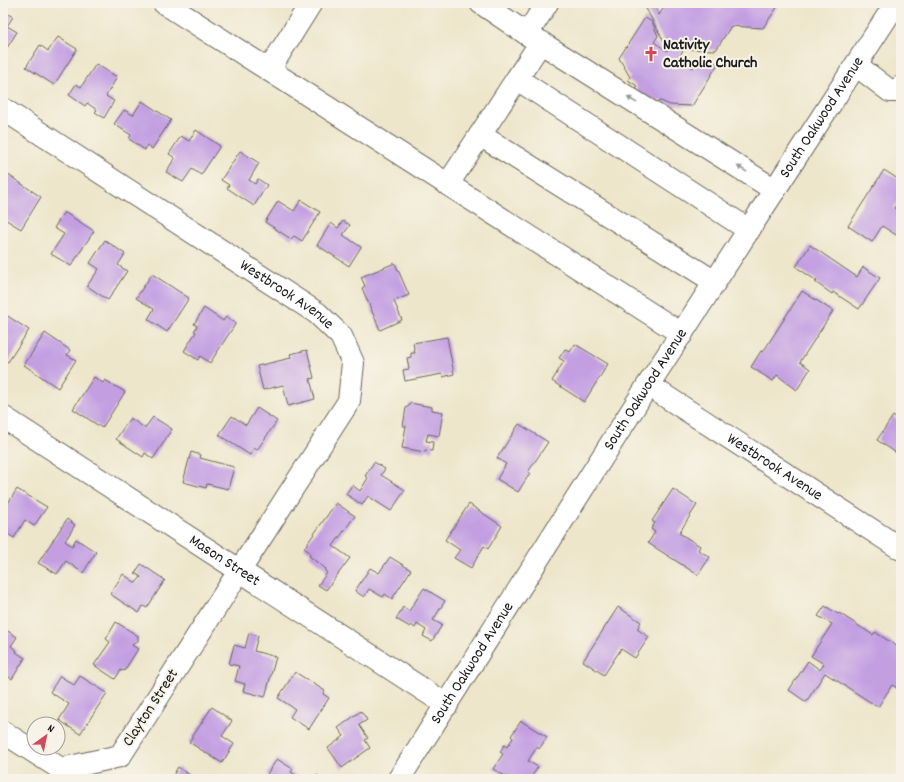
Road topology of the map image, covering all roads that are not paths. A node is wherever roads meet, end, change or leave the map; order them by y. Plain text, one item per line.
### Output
1 (165, 3) edge
2 (311, 3) edge
3 (481, 3) edge
4 (547, 3) edge
5 (896, 3) edge
6 (534, 38) junction
7 (856, 65) junction
8 (269, 70) junction
9 (517, 79) junction
10 (901, 87) edge
11 (3, 109) edge
12 (480, 135) junction
13 (448, 184) junction
14 (775, 190) junction
15 (749, 230) junction
16 (715, 282) junction
17 (682, 334) junction
18 (648, 385) junction
19 (3, 417) edge
20 (901, 549) edge
21 (240, 572) junction
22 (447, 705) junction
23 (3, 732) edge
24 (399, 779) edge

1 - 8 street
2 - 8 street
3 - 6 street
4 - 6 street
5 - 7 street, South Oakwood Avenue
6 - 9 street
14 -> 6 street
7 - 10 street
7 - 14 street, South Oakwood Avenue
8 - 13 street
9 - 12 street
9 - 15 street
11 - 21 street, Westbrook Avenue
12 - 13 street
12 - 16 street
13 - 17 street
14 - 15 street, South Oakwood Avenue
15 - 16 street, South Oakwood Avenue
16 - 17 street, South Oakwood Avenue
17 - 18 street, South Oakwood Avenue
18 - 20 street, Westbrook Avenue
18 - 22 street, South Oakwood Avenue
19 - 21 street, Mason Street
21 - 22 street, Mason Street
21 - 23 street, Clayton Street
22 - 24 street, South Oakwood Avenue

